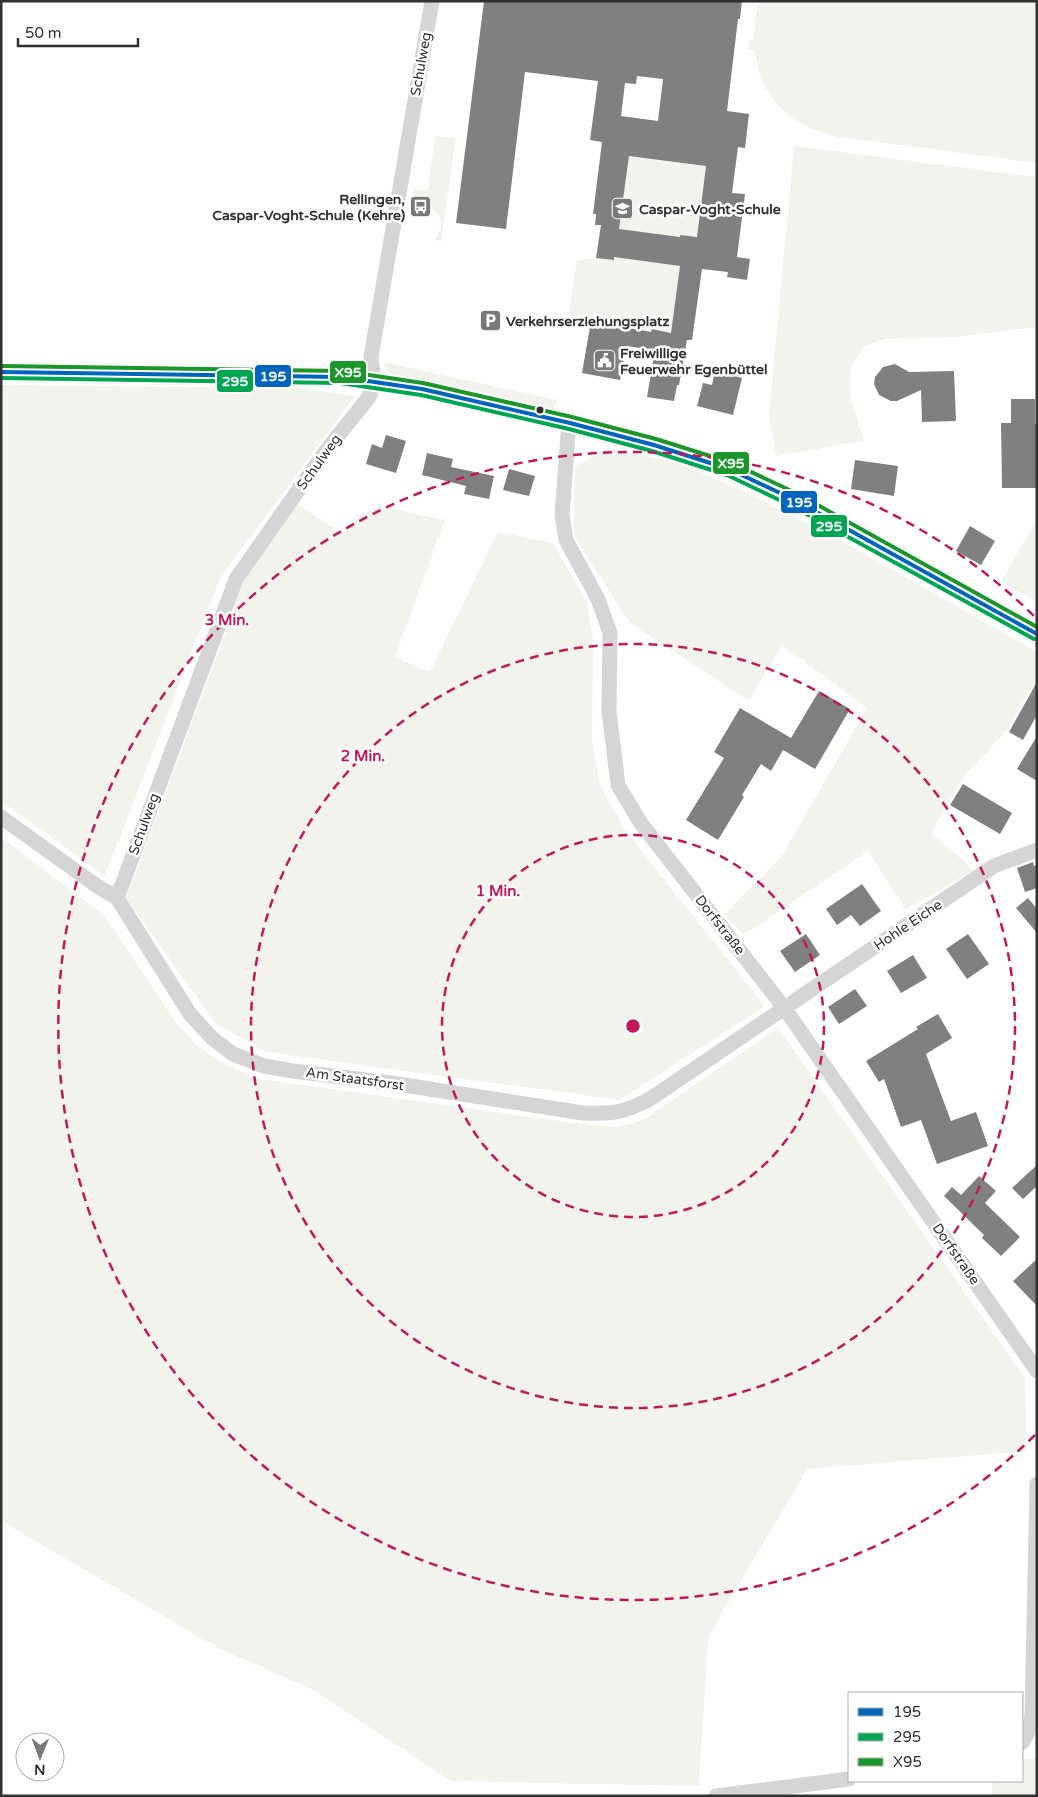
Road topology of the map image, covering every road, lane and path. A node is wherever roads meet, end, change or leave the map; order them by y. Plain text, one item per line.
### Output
1 (432, 1) edge
2 (1, 372) edge
3 (374, 382) junction
4 (570, 423) junction
5 (1037, 634) edge
6 (1, 817) edge
7 (1037, 850) edge
8 (117, 898) junction
9 (785, 1009) junction
10 (1037, 1371) edge
11 (1037, 1484) edge
12 (1023, 1742) edge
13 (848, 1779) edge
14 (716, 1796) edge

1 - 3 street, Schulweg
2 - 3 main road
3 - 4 main road
3 - 8 street, Schulweg
4 - 5 main road
4 - 9 street, Dorfstraße
6 - 8 street, Am Staatsforst
7 - 9 street, Hohle Eiche
8 - 9 street, Am Staatsforst
9 - 10 street, Dorfstraße
11 - 12 street
13 - 14 street

